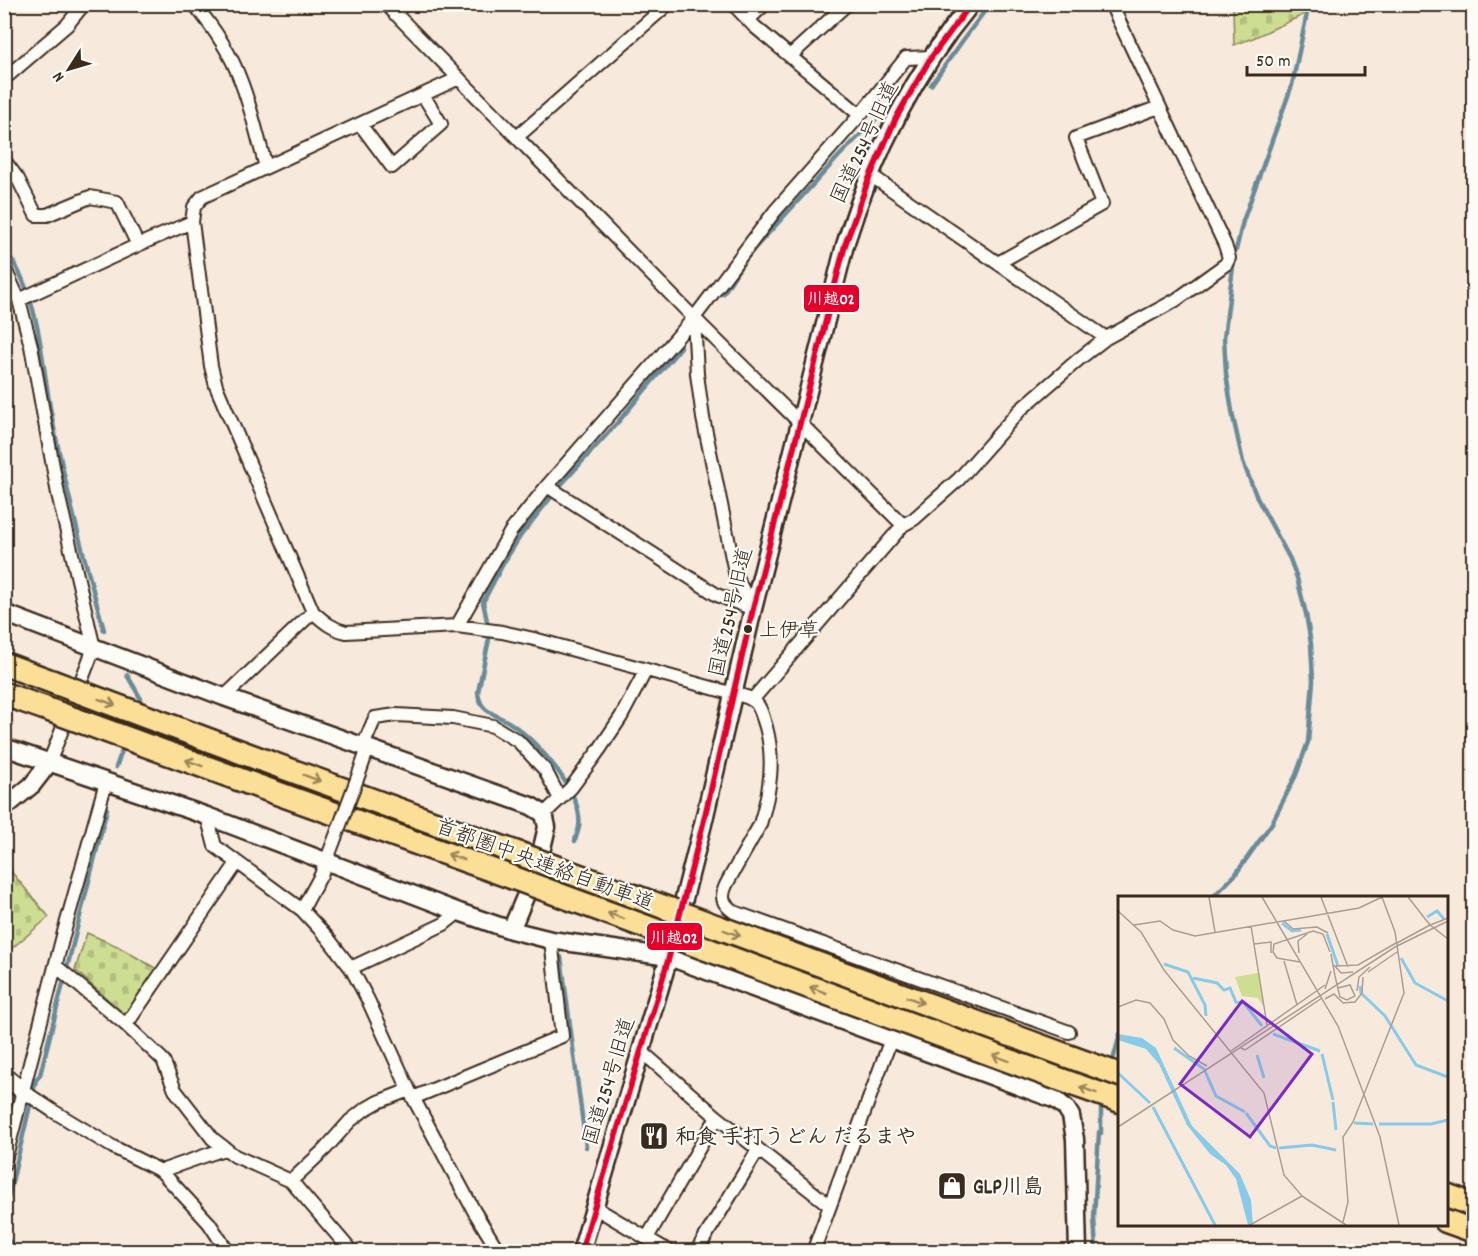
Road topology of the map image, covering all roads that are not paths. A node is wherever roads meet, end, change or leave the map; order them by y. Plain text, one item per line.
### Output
1 (84, 4) edge
2 (194, 4) edge
3 (668, 4) edge
4 (733, 4) edge
5 (765, 4) edge
6 (847, 4) edge
7 (1111, 4) edge
8 (963, 7) edge
9 (395, 8) edge
10 (748, 20) junction
11 (790, 56) junction
12 (932, 57) junction
13 (459, 78) junction
14 (4, 79) edge
15 (423, 95) junction
16 (1159, 107) junction
17 (860, 115) junction
18 (360, 124) junction
19 (517, 137) junction
20 (4, 160) edge
21 (266, 167) junction
22 (869, 174) junction
23 (192, 222) junction
24 (138, 245) junction
25 (998, 263) junction
26 (4, 267) edge
27 (19, 300) junction
28 (694, 318) junction
29 (1106, 338) junction
30 (800, 422) junction
31 (552, 489) junction
32 (903, 525) junction
33 (753, 609) junction
34 (313, 612) junction
35 (4, 613) edge
36 (457, 626) junction
37 (94, 648) junction
38 (4, 664) edge
39 (646, 670) junction
40 (4, 694) edge
41 (734, 694) junction
42 (224, 697) junction
43 (753, 699) junction
44 (4, 747) edge
45 (365, 747) junction
46 (50, 763) junction
47 (106, 782) junction
48 (566, 793) junction
49 (4, 808) edge
50 (544, 814) junction
51 (207, 816) junction
52 (326, 861) junction
53 (237, 863) junction
54 (302, 910) junction
55 (459, 912) junction
56 (511, 930) junction
57 (551, 940) junction
58 (669, 957) junction
59 (351, 968) junction
60 (62, 972) junction
61 (126, 1025) junction
62 (1047, 1025) junction
63 (1069, 1032) dead end
64 (891, 1039) junction
65 (641, 1051) junction
66 (1118, 1075) edge
67 (4, 1076) edge
68 (23, 1091) junction
69 (411, 1094) junction
70 (1041, 1094) junction
71 (1118, 1101) edge
72 (717, 1117) junction
73 (224, 1149) junction
74 (759, 1150) junction
75 (4, 1164) edge
76 (161, 1171) junction
77 (291, 1181) junction
78 (1448, 1197) edge
79 (830, 1205) junction
80 (1473, 1205) edge
81 (594, 1207) junction
82 (1448, 1222) edge
83 (1473, 1231) edge
84 (647, 1238) junction
85 (228, 1251) edge
86 (352, 1251) edge
87 (499, 1251) edge
88 (581, 1251) edge
89 (670, 1251) edge
90 (696, 1251) edge
91 (813, 1251) edge
92 (1078, 1251) edge

1 - 14 street
2 - 21 street
3 - 19 street
4 - 10 street
5 - 10 street
6 - 11 street
7 - 16 street
8 - 12 street, 国道254号旧道
9 - 13 street
10 - 11 street
11 - 17 street
12 - 17 street
12 - 22 street, 国道254号旧道
13 - 15 street
13 - 19 street
15 - 18 street
15 - 18 street
16 - 25 street
16 - 29 street
17 - 28 street
18 - 21 street
19 - 28 street
20 - 24 street
21 - 23 street
22 - 25 street
22 - 30 street, 国道254号旧道
23 - 24 street
23 - 34 street
24 - 27 street
25 - 29 street
26 - 27 street
27 - 37 street
28 - 30 street
28 - 31 street
28 - 33 street
29 - 32 street
30 - 32 street
30 - 33 street, 国道254号旧道
31 - 33 street
31 - 36 street
32 - 43 street
33 - 41 street, 国道254号旧道
34 - 36 street
34 - 42 street
35 - 37 street
36 - 39 street
37 - 42 street
37 - 46 street
38 -> 66 highway, 首都圏中央連絡自動車道, bridge
39 - 41 street
39 - 48 street
71 -> 40 highway, 首都圏中央連絡自動車道, bridge
41 - 43 street
41 - 58 street, 国道254号旧道
42 - 45 street
43 - 62 street
44 - 46 street
45 - 48 street
45 - 50 street
45 - 52 street, bridge
46 - 47 street
46 - 49 street
47 - 51 street
47 - 60 street
48 - 50 street
50 - 56 street
51 - 52 street
51 - 53 street
52 - 54 street
52 - 55 street
53 - 54 street
53 - 61 street
54 - 59 street
55 - 56 street
55 - 59 street
56 - 57 street
57 - 58 street
57 - 69 street
58 - 64 street
58 - 65 street, 国道254号旧道
59 - 69 street
60 - 61 street
60 - 68 street
61 - 73 street
62 - 63 street
62 - 70 street
64 - 70 street
64 - 79 street
65 - 72 street
65 - 81 street, 国道254号旧道
67 - 68 street
68 - 75 street
68 - 76 street
69 - 77 street
69 - 87 street
70 - 92 street
72 - 74 street
72 - 84 street
73 - 76 street
73 - 77 street
74 - 79 street
74 - 90 street
76 - 85 street
77 - 86 street
78 - 80 highway
79 - 91 street
81 - 84 street
81 - 88 street, 国道254号旧道
82 - 83 highway
84 - 89 street

